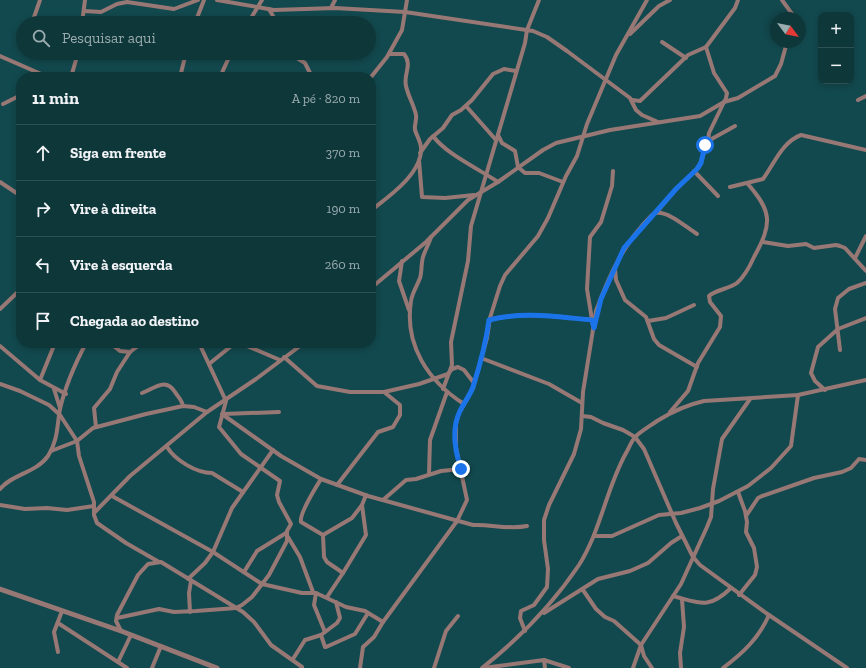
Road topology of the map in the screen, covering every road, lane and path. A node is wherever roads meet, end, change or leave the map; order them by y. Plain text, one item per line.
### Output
1 (40, 0) edge
2 (85, 0) edge
3 (198, 0) edge
4 (204, 0) edge
5 (217, 0) edge
6 (262, 0) edge
7 (335, 0) edge
8 (407, 0) edge
9 (539, 0) edge
10 (647, 0) edge
11 (670, 0) edge
12 (738, 0) edge
13 (782, 0) edge
14 (257, 8) junction
15 (331, 8) junction
16 (269, 9) junction
17 (84, 11) junction
18 (405, 12) junction
19 (791, 12) edge
20 (34, 16) edge
21 (84, 16) edge
22 (198, 16) edge
23 (252, 16) edge
24 (273, 16) edge
25 (527, 30) junction
26 (624, 40) junction
27 (662, 42) dead end
28 (706, 47) junction
29 (785, 48) edge
30 (389, 54) junction
31 (0, 56) edge
32 (686, 58) junction
33 (76, 60) edge
34 (184, 60) edge
35 (228, 60) edge
36 (300, 60) edge
37 (35, 72) edge
38 (73, 72) edge
39 (181, 72) edge
40 (222, 72) edge
41 (310, 72) edge
42 (375, 72) edge
43 (516, 72) junction
44 (606, 81) junction
45 (866, 96) edge
46 (16, 98) edge
47 (632, 100) junction
48 (858, 100) dead end
49 (724, 102) junction
50 (3, 104) dead end
51 (466, 106) junction
52 (658, 122) junction
53 (735, 126) dead end
54 (498, 135) junction
55 (433, 136) junction
56 (583, 137) junction
57 (496, 140) junction
58 (708, 140) junction
59 (866, 150) edge
60 (420, 155) junction
61 (518, 167) junction
62 (613, 171) dead end
63 (694, 171) junction
64 (485, 174) junction
65 (0, 182) edge
66 (498, 182) junction
67 (563, 182) junction
68 (747, 183) junction
69 (730, 187) dead end
70 (480, 191) junction
71 (16, 193) edge
72 (474, 195) junction
73 (718, 196) dead end
74 (376, 206) edge
75 (656, 213) junction
76 (697, 234) dead end
77 (866, 236) edge
78 (431, 237) junction
79 (763, 242) junction
80 (855, 258) junction
81 (402, 261) junction
82 (615, 266) junction
83 (866, 270) edge
84 (866, 283) edge
85 (376, 284) edge
86 (16, 294) edge
87 (694, 305) dead end
88 (0, 310) edge
89 (410, 314) junction
90 (866, 318) edge
91 (489, 320) junction
92 (592, 320) junction
93 (648, 321) junction
94 (594, 328) junction
95 (838, 329) junction
96 (0, 346) edge
97 (53, 348) edge
98 (84, 348) edge
99 (116, 348) edge
100 (135, 348) edge
101 (201, 348) edge
102 (229, 348) edge
103 (253, 348) edge
104 (297, 348) edge
105 (840, 350) dead end
106 (120, 351) junction
107 (130, 352) junction
108 (481, 358) junction
109 (126, 359) junction
110 (282, 359) junction
111 (209, 364) junction
112 (697, 367) junction
113 (450, 372) junction
114 (40, 380) junction
115 (434, 380) junction
116 (866, 380) edge
117 (474, 383) junction
118 (0, 384) edge
119 (54, 389) junction
120 (825, 390) junction
121 (445, 391) junction
122 (384, 392) junction
123 (142, 393) dead end
124 (66, 394) junction
125 (798, 395) junction
126 (225, 399) junction
127 (750, 399) junction
128 (582, 403) junction
129 (464, 404) junction
130 (183, 406) junction
131 (60, 408) junction
132 (207, 412) junction
133 (279, 412) dead end
134 (222, 414) junction
135 (668, 414) junction
136 (60, 415) junction
137 (582, 416) junction
138 (96, 427) junction
139 (635, 438) junction
140 (77, 441) junction
141 (167, 447) junction
142 (273, 450) junction
143 (51, 451) junction
144 (866, 460) edge
145 (261, 466) junction
146 (461, 469) junction
147 (429, 474) junction
148 (321, 479) junction
149 (337, 485) junction
150 (0, 489) edge
151 (243, 492) junction
152 (738, 492) junction
153 (366, 495) junction
154 (112, 496) junction
155 (383, 500) junction
156 (712, 504) junction
157 (0, 505) edge
158 (362, 505) junction
159 (94, 506) junction
160 (94, 513) junction
161 (672, 514) junction
162 (746, 516) junction
163 (457, 521) junction
164 (527, 526) dead end
165 (287, 535) junction
166 (323, 535) junction
167 (594, 536) junction
168 (682, 536) junction
169 (213, 552) junction
170 (693, 557) junction
171 (161, 562) junction
172 (244, 572) junction
173 (343, 573) junction
174 (189, 580) junction
175 (262, 584) junction
176 (731, 588) junction
177 (0, 589) edge
178 (583, 590) junction
179 (314, 593) junction
180 (739, 595) junction
181 (672, 596) junction
182 (327, 597) junction
183 (682, 598) junction
184 (336, 602) junction
185 (246, 603) junction
186 (236, 608) junction
187 (62, 610) junction
188 (190, 612) junction
189 (243, 612) junction
190 (368, 613) junction
191 (542, 614) junction
192 (769, 615) junction
193 (458, 616) dead end
194 (117, 618) junction
195 (383, 622) junction
196 (58, 623) junction
197 (121, 631) junction
198 (525, 631) junction
199 (325, 632) junction
200 (131, 635) junction
201 (321, 635) junction
202 (641, 644) junction
203 (161, 646) junction
204 (58, 652) dead end
205 (293, 659) junction
206 (544, 660) junction
207 (118, 662) junction
208 (302, 667) dead end
209 (127, 668) edge
210 (152, 668) edge
211 (217, 668) edge
212 (360, 668) edge
213 (434, 668) edge
214 (482, 668) edge
215 (545, 668) edge
216 (569, 668) edge
217 (633, 668) edge
218 (652, 668) edge
219 (681, 668) edge
220 (723, 668) edge
221 (846, 668) edge

1 - 20 street
2 - 17 street
3 - 17 street
4 - 22 street
5 - 14 street
6 - 14 street
7 - 15 street
8 - 18 street
9 - 25 street
10 - 26 street
11 - 26 street
12 - 28 street
13 - 19 street
14 - 16 street
14 - 23 street
15 - 16 street
15 - 18 street
16 - 24 street
17 - 21 street
18 - 25 street
18 - 30 street
25 - 43 street
25 - 44 street
26 - 44 street
27 - 32 street
28 - 32 street
28 - 49 street
29 - 49 street
30 - 42 street
30 - 60 street
31 - 37 street
32 - 47 street
33 - 38 street
34 - 39 street
35 - 40 street
36 - 41 street
43 - 51 street
43 - 54 street
44 - 47 street
44 - 56 street
45 - 48 street
46 - 50 street
47 - 52 street
49 - 52 street
49 - 58 street
51 - 55 street
51 - 57 street
52 - 56 street
53 - 58 street
54 - 57 street
54 - 61 street
55 - 60 street
55 - 64 street
56 - 61 street
56 - 67 street
57 - 64 street
58 - 63 street
59 - 68 street
60 - 72 street
60 - 74 street
61 - 66 street
61 - 67 street
62 - 92 street
63 - 73 street
63 - 75 street
64 - 66 street
64 - 70 street
65 - 71 street
66 - 70 street
67 - 91 street
68 - 69 street
68 - 79 street
70 - 72 street
70 - 113 street
72 - 78 street
75 - 76 street
75 - 82 street
77 - 80 street
78 - 81 street
78 - 89 street
79 - 80 street
79 - 112 street
80 - 83 street
81 - 85 street
81 - 89 street
82 - 93 street
82 - 94 street
84 - 95 street
86 - 88 street
87 - 93 street
89 - 115 street
90 - 95 street
91 - 92 street
91 - 108 street
92 - 94 street
93 - 112 street
94 - 128 street
95 - 105 street
95 - 120 street
96 - 114 street
97 - 114 street
98 - 124 street
99 - 106 street
100 - 107 street
101 - 111 street
102 - 111 street
103 - 110 street
104 - 110 street
106 - 107 street
106 - 109 street
107 - 109 street
108 - 117 street
108 - 128 street
109 - 138 street
110 - 122 street
110 - 126 street
111 - 126 street
112 - 135 street
113 - 115 street
113 - 117 street
113 - 121 street
114 - 119 street
115 - 121 street
115 - 122 street
116 - 120 street
117 - 129 street
118 - 136 street
119 - 124 street
119 - 131 street
120 - 125 street
121 - 129 street
121 - 147 street
122 - 149 street
123 - 130 street
124 - 131 street
125 - 127 street
125 - 152 street
126 - 132 street
126 - 134 street
127 - 135 street
127 - 156 street
128 - 137 street
129 - 146 street
130 - 132 street
130 - 138 street
131 - 136 street
132 - 141 street
133 - 134 street
134 - 142 street
134 - 145 street
135 - 139 street
136 - 140 street
136 - 143 street
137 - 139 street
137 - 198 street
138 - 140 street
139 - 161 street
139 - 167 street
140 - 143 street
140 - 159 street
141 - 151 street
141 - 154 street
142 - 145 street
142 - 148 street
143 - 150 street
144 - 162 street
145 - 151 street
145 - 165 street
146 - 147 street
146 - 163 street
147 - 155 street
148 - 149 street
148 - 166 street
149 - 153 street
151 - 169 street
152 - 156 street
152 - 162 street
153 - 155 street
153 - 158 street
154 - 160 street
154 - 169 street
155 - 163 street
156 - 161 street
156 - 170 street
157 - 159 street
158 - 166 street
158 - 173 street
159 - 160 street
160 - 171 street
161 - 167 street
161 - 168 street
162 - 180 street
163 - 164 street
163 - 195 street
165 - 172 street
165 - 175 street
165 - 179 street
166 - 173 street
167 - 191 street
168 - 170 street
168 - 178 street
169 - 172 street
169 - 174 street
170 - 176 street
170 - 181 street
171 - 174 street
171 - 194 street
172 - 175 street
173 - 182 street
174 - 186 street
174 - 188 street
175 - 179 street
175 - 185 street
176 - 180 street
176 - 183 street
177 - 187 street
178 - 191 street
178 - 202 street
179 - 182 street
179 - 199 street
180 - 192 street
181 - 183 street
181 - 202 street
182 - 184 street
183 - 219 street
184 - 190 street
184 - 199 street
185 - 186 street
185 - 189 street
186 - 188 street
186 - 189 street
187 - 196 street
187 - 197 street
188 - 194 street
189 - 205 street
190 - 195 street
190 - 201 street
191 - 198 street
192 - 220 street
192 - 221 street
193 - 213 street
194 - 197 street
195 - 212 street
196 - 204 street
196 - 207 street
197 - 200 street
198 - 214 street
199 - 201 street
200 - 203 street
200 - 207 street
201 - 205 street
202 - 217 street
202 - 218 street
203 - 210 street
203 - 211 street
205 - 208 street
206 - 214 street
206 - 215 street
206 - 216 street
207 - 209 street

